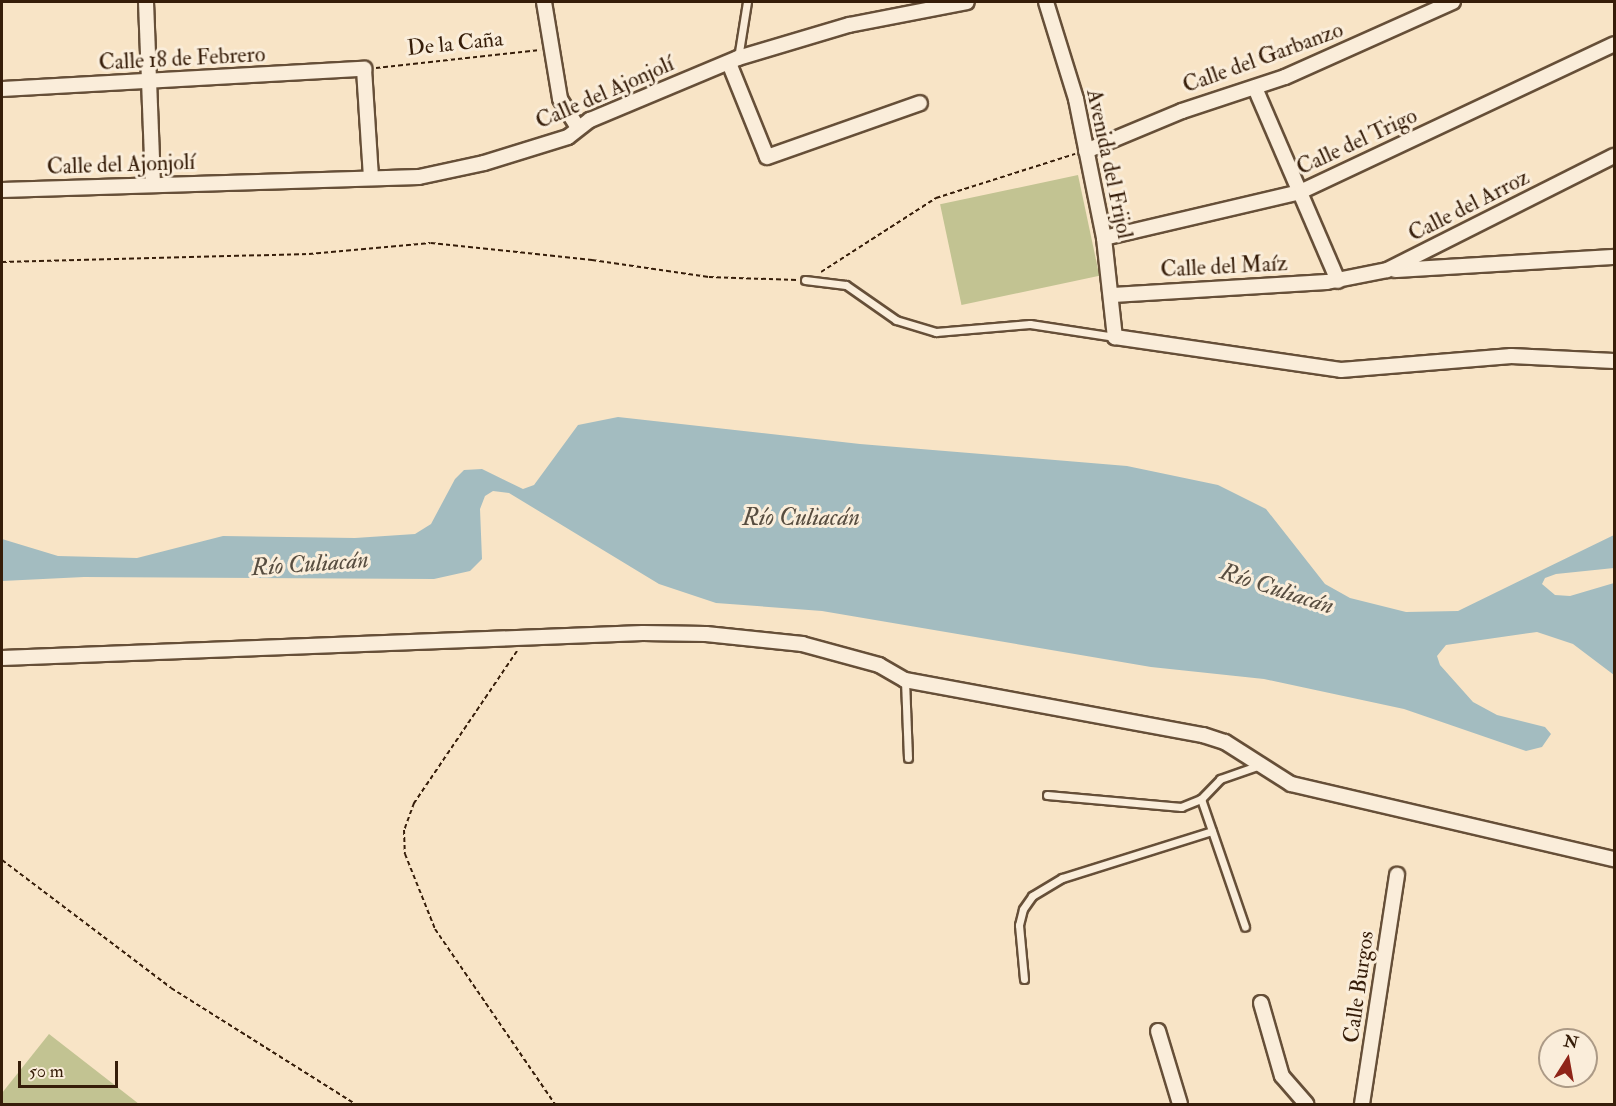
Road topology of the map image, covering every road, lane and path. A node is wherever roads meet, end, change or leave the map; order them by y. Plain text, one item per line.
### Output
1 (146, 2) edge
2 (544, 2) edge
3 (747, 2) edge
4 (967, 2) edge
5 (1046, 2) edge
6 (1453, 2) edge
7 (1614, 44) edge
8 (550, 49) junction
9 (734, 61) junction
10 (364, 69) junction
11 (149, 81) junction
12 (1256, 88) junction
13 (2, 89) edge
14 (920, 104) dead end
15 (578, 128) junction
16 (1086, 151) junction
17 (1614, 156) edge
18 (370, 176) junction
19 (153, 185) junction
20 (2, 190) edge
21 (1300, 192) junction
22 (1104, 238) junction
23 (1614, 257) edge
24 (2, 262) edge
25 (1387, 270) junction
26 (805, 280) junction
27 (1338, 281) junction
28 (1113, 295) junction
29 (1115, 337) junction
30 (1614, 361) edge
31 (525, 639) junction
32 (2, 658) edge
33 (905, 680) junction
34 (908, 758) dead end
35 (1263, 765) junction
36 (1047, 795) dead end
37 (1201, 799) junction
38 (1212, 831) junction
39 (1614, 859) edge
40 (2, 860) edge
41 (1397, 875) dead end
42 (1245, 927) dead end
43 (1024, 979) dead end
44 (1261, 1003) dead end
45 (1158, 1031) dead end
46 (355, 1104) edge
47 (555, 1104) edge
48 (1180, 1104) edge
49 (1306, 1104) edge
50 (1362, 1104) edge

1 - 11 street
2 - 8 street
3 - 9 lane
4 - 9 street, Calle del Ajonjolí
5 - 16 street, Avenida del Frijol
6 - 12 street, Calle del Garbanzo
7 - 21 street, Calle del Trigo
8 - 10 path, De la Caña
8 - 15 street
9 - 14 street
9 - 15 street, Calle del Ajonjolí
10 - 11 street, Calle 18 de Febrero
10 - 18 street
11 - 13 street, Calle 18 de Febrero
11 - 19 street
12 - 16 street, Calle del Garbanzo
12 - 21 street
15 - 18 street, Calle del Ajonjolí
16 - 22 street, Avenida del Frijol
16 - 26 path
17 - 25 street, Calle del Arroz
18 - 19 street, Calle del Ajonjolí
19 - 20 street, Calle del Ajonjolí
21 - 22 street, Calle del Trigo
21 - 27 street
22 - 28 street, Avenida del Frijol
23 - 25 street
24 - 26 path
25 - 27 street, Calle del Arroz
26 - 29 lane
27 - 28 street, Calle del Maíz
28 - 29 street, Avenida del Frijol
29 - 30 street
31 - 32 street
31 - 33 street
31 - 47 path
33 - 34 lane
33 - 35 street
35 - 37 lane
35 - 39 street
36 - 37 lane
37 - 38 lane
38 - 42 lane
38 - 43 lane
40 - 46 path
41 - 50 street, Calle Burgos
44 - 49 street
45 - 48 street

